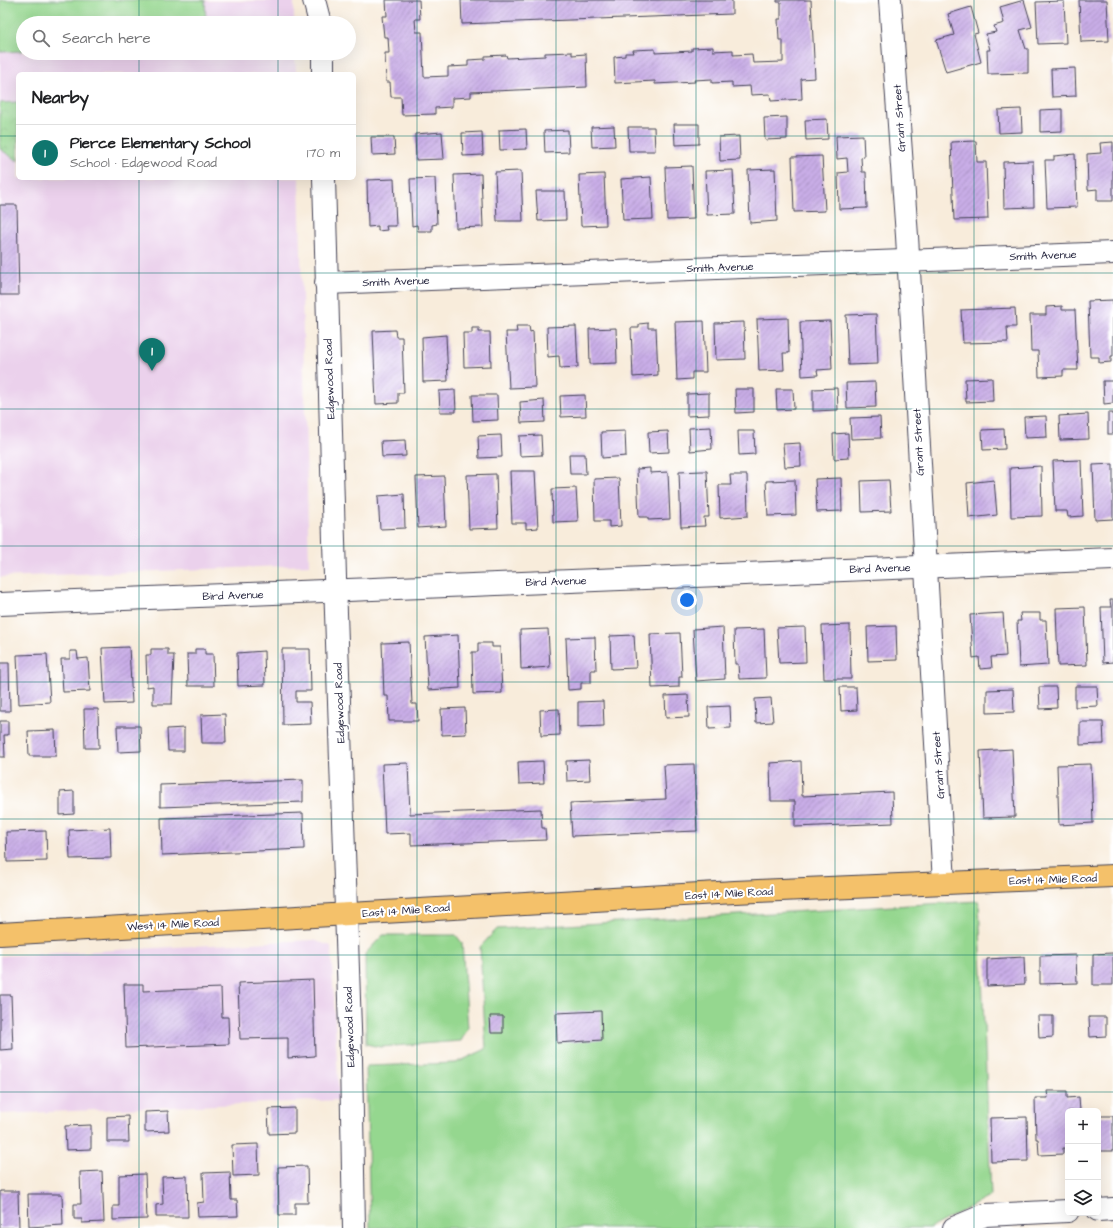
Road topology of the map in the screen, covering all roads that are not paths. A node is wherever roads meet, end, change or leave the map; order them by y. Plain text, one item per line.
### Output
1 (314, 0) edge
2 (890, 0) edge
3 (318, 16) edge
4 (323, 60) edge
5 (323, 72) edge
6 (324, 180) edge
7 (1113, 253) edge
8 (907, 260) junction
9 (326, 283) junction
10 (1113, 559) edge
11 (925, 566) junction
12 (336, 590) junction
13 (0, 604) edge
14 (1113, 876) edge
15 (944, 883) junction
16 (346, 914) junction
17 (0, 934) edge
18 (1113, 1209) edge
19 (1101, 1210) edge
20 (1065, 1211) edge
21 (354, 1228) edge
22 (954, 1228) edge

1 - 3 street
2 - 8 street, Grant Street
4 - 5 street
6 - 9 street, Edgewood Road
7 - 8 street, Smith Avenue
8 - 9 street, Smith Avenue
8 - 11 street, Grant Street
9 - 12 street, Edgewood Road
10 - 11 street, Bird Avenue
11 - 12 street, Bird Avenue
11 - 15 street, Grant Street
12 - 13 street, Bird Avenue
12 - 16 street, Edgewood Road
14 - 15 main road, East 14 Mile Road
15 - 16 main road, East 14 Mile Road
16 - 17 main road, West 14 Mile Road
16 - 21 street, Edgewood Road
18 - 19 street
20 - 22 street

